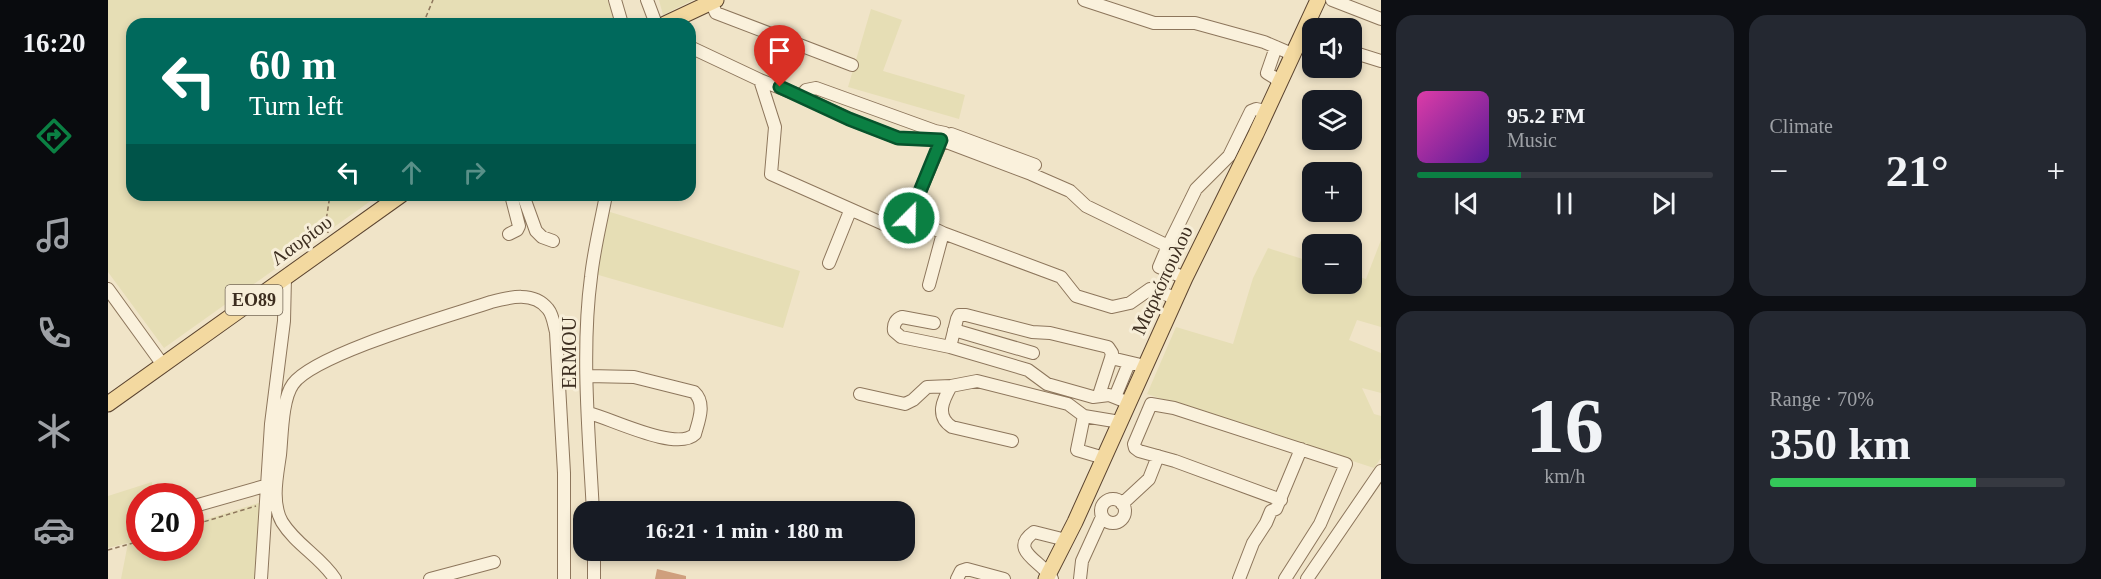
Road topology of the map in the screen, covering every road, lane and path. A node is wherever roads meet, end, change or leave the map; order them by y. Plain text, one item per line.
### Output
1 (434, 0) edge
2 (615, 0) edge
3 (647, 0) edge
4 (1084, 0) edge
5 (1318, 0) edge
6 (1332, 0) edge
7 (713, 1) edge
8 (426, 18) edge
9 (620, 18) edge
10 (654, 18) edge
11 (678, 18) edge
12 (1313, 18) edge
13 (1381, 19) edge
14 (1302, 43) edge
15 (1276, 47) junction
16 (696, 50) edge
17 (1292, 54) junction
18 (1362, 55) edge
19 (1381, 61) edge
20 (852, 65) dead end
21 (760, 80) junction
22 (1280, 81) junction
23 (801, 96) junction
24 (946, 137) junction
25 (1240, 149) junction
26 (999, 157) junction
27 (1035, 165) dead end
28 (329, 201) edge
29 (392, 201) edge
30 (513, 201) edge
31 (525, 201) edge
32 (605, 201) edge
33 (850, 211) junction
34 (909, 218) junction
35 (943, 233) junction
36 (510, 234) dead end
37 (553, 241) dead end
38 (330, 245) junction
39 (1168, 246) junction
40 (829, 263) dead end
41 (1159, 267) junction
42 (285, 277) junction
43 (1185, 278) junction
44 (929, 285) dead end
45 (1150, 289) junction
46 (110, 294) edge
47 (1176, 298) junction
48 (934, 323) dead end
49 (954, 330) junction
50 (1040, 332) junction
51 (950, 347) junction
52 (1033, 353) junction
53 (1111, 358) junction
54 (1129, 363) junction
55 (164, 365) junction
56 (1145, 366) junction
57 (1028, 370) junction
58 (588, 376) junction
59 (951, 386) junction
60 (860, 394) dead end
61 (1099, 395) junction
62 (1122, 400) junction
63 (108, 404) edge
64 (589, 413) junction
65 (1084, 416) junction
66 (1120, 422) junction
67 (1012, 441) dead end
68 (1301, 449) junction
69 (1158, 456) junction
70 (1104, 458) junction
71 (1381, 471) edge
72 (268, 485) junction
73 (1281, 500) junction
74 (593, 501) edge
75 (204, 503) edge
76 (266, 503) junction
77 (1122, 504) junction
78 (1102, 517) junction
79 (204, 522) edge
80 (1066, 540) junction
81 (126, 545) edge
82 (108, 550) edge
83 (594, 561) edge
84 (494, 562) dead end
85 (1049, 577) edge
86 (261, 579) edge
87 (335, 579) edge
88 (430, 579) edge
89 (564, 579) edge
90 (594, 579) edge
91 (957, 579) edge
92 (1004, 579) edge
93 (1080, 579) edge
94 (1239, 579) edge
95 (1285, 579) edge
96 (1307, 579) edge

1 - 8 path
2 - 9 street
3 - 10 street
4 - 15 street
5 - 12 main road, Μαρκόπουλου
6 - 13 street
7 - 11 main road
7 - 20 street
14 - 17 main road, Μαρκόπουλου
15 - 17 street
15 - 22 street
16 - 21 street
17 - 22 main road, Μαρκόπουλου
18 - 19 street
21 - 23 street
21 - 33 street
22 - 25 main road, Μαρκόπουλου
23 - 24 street
23 - 24 street
24 - 26 street
24 - 34 street
25 - 39 street
25 - 43 main road, Μαρκόπουλου
26 - 27 street
26 - 39 street
28 - 38 path
29 - 38 main road, Λαυρίου / ΕΟ89
30 - 36 street
31 - 37 street
32 - 58 street, ERMOU
33 - 34 street
33 - 40 street
34 - 35 street
35 - 44 street
35 - 45 street
38 - 42 main road, Λαυρίου / ΕΟ89
39 - 41 street
41 - 43 street
41 - 45 street
42 - 55 main road, Λαυρίου / ΕΟ89
42 - 72 street
43 - 47 main road, Μαρκόπουλου
45 - 47 street
46 - 55 street
47 - 56 main road, Μαρκόπουλου
48 - 51 street
49 - 50 street
49 - 51 street
49 - 52 street
50 - 52 street
50 - 53 street
51 - 57 street
52 - 57 street
53 - 54 street
53 - 61 street
54 - 56 street
54 - 62 street
55 - 63 main road, Λαυρίου / ΕΟ89
56 - 62 main road, Μαρκόπουλου
57 - 61 street
58 - 64 street, ERMOU
58 - 64 street
59 - 60 street
59 - 65 street
59 - 67 street
61 - 62 street
62 - 66 main road, Μαρκόπουλου
64 - 74 street, ERMOU
65 - 66 street
65 - 70 street
66 - 70 main road, Μαρκόπουλου
68 - 69 street
68 - 73 street
68 - 95 street
69 - 73 street
69 - 77 street
70 - 80 main road, Μαρκόπουλου
71 - 96 street
72 - 75 street
72 - 76 street
73 - 94 street
76 - 79 path
76 - 86 street
77 - 78 street
77 - 78 street
78 - 93 street
80 - 85 main road, Μαρκόπουλου
80 - 85 street
81 - 82 path
83 - 90 street
84 - 88 street
87 - 89 street
91 - 92 street

